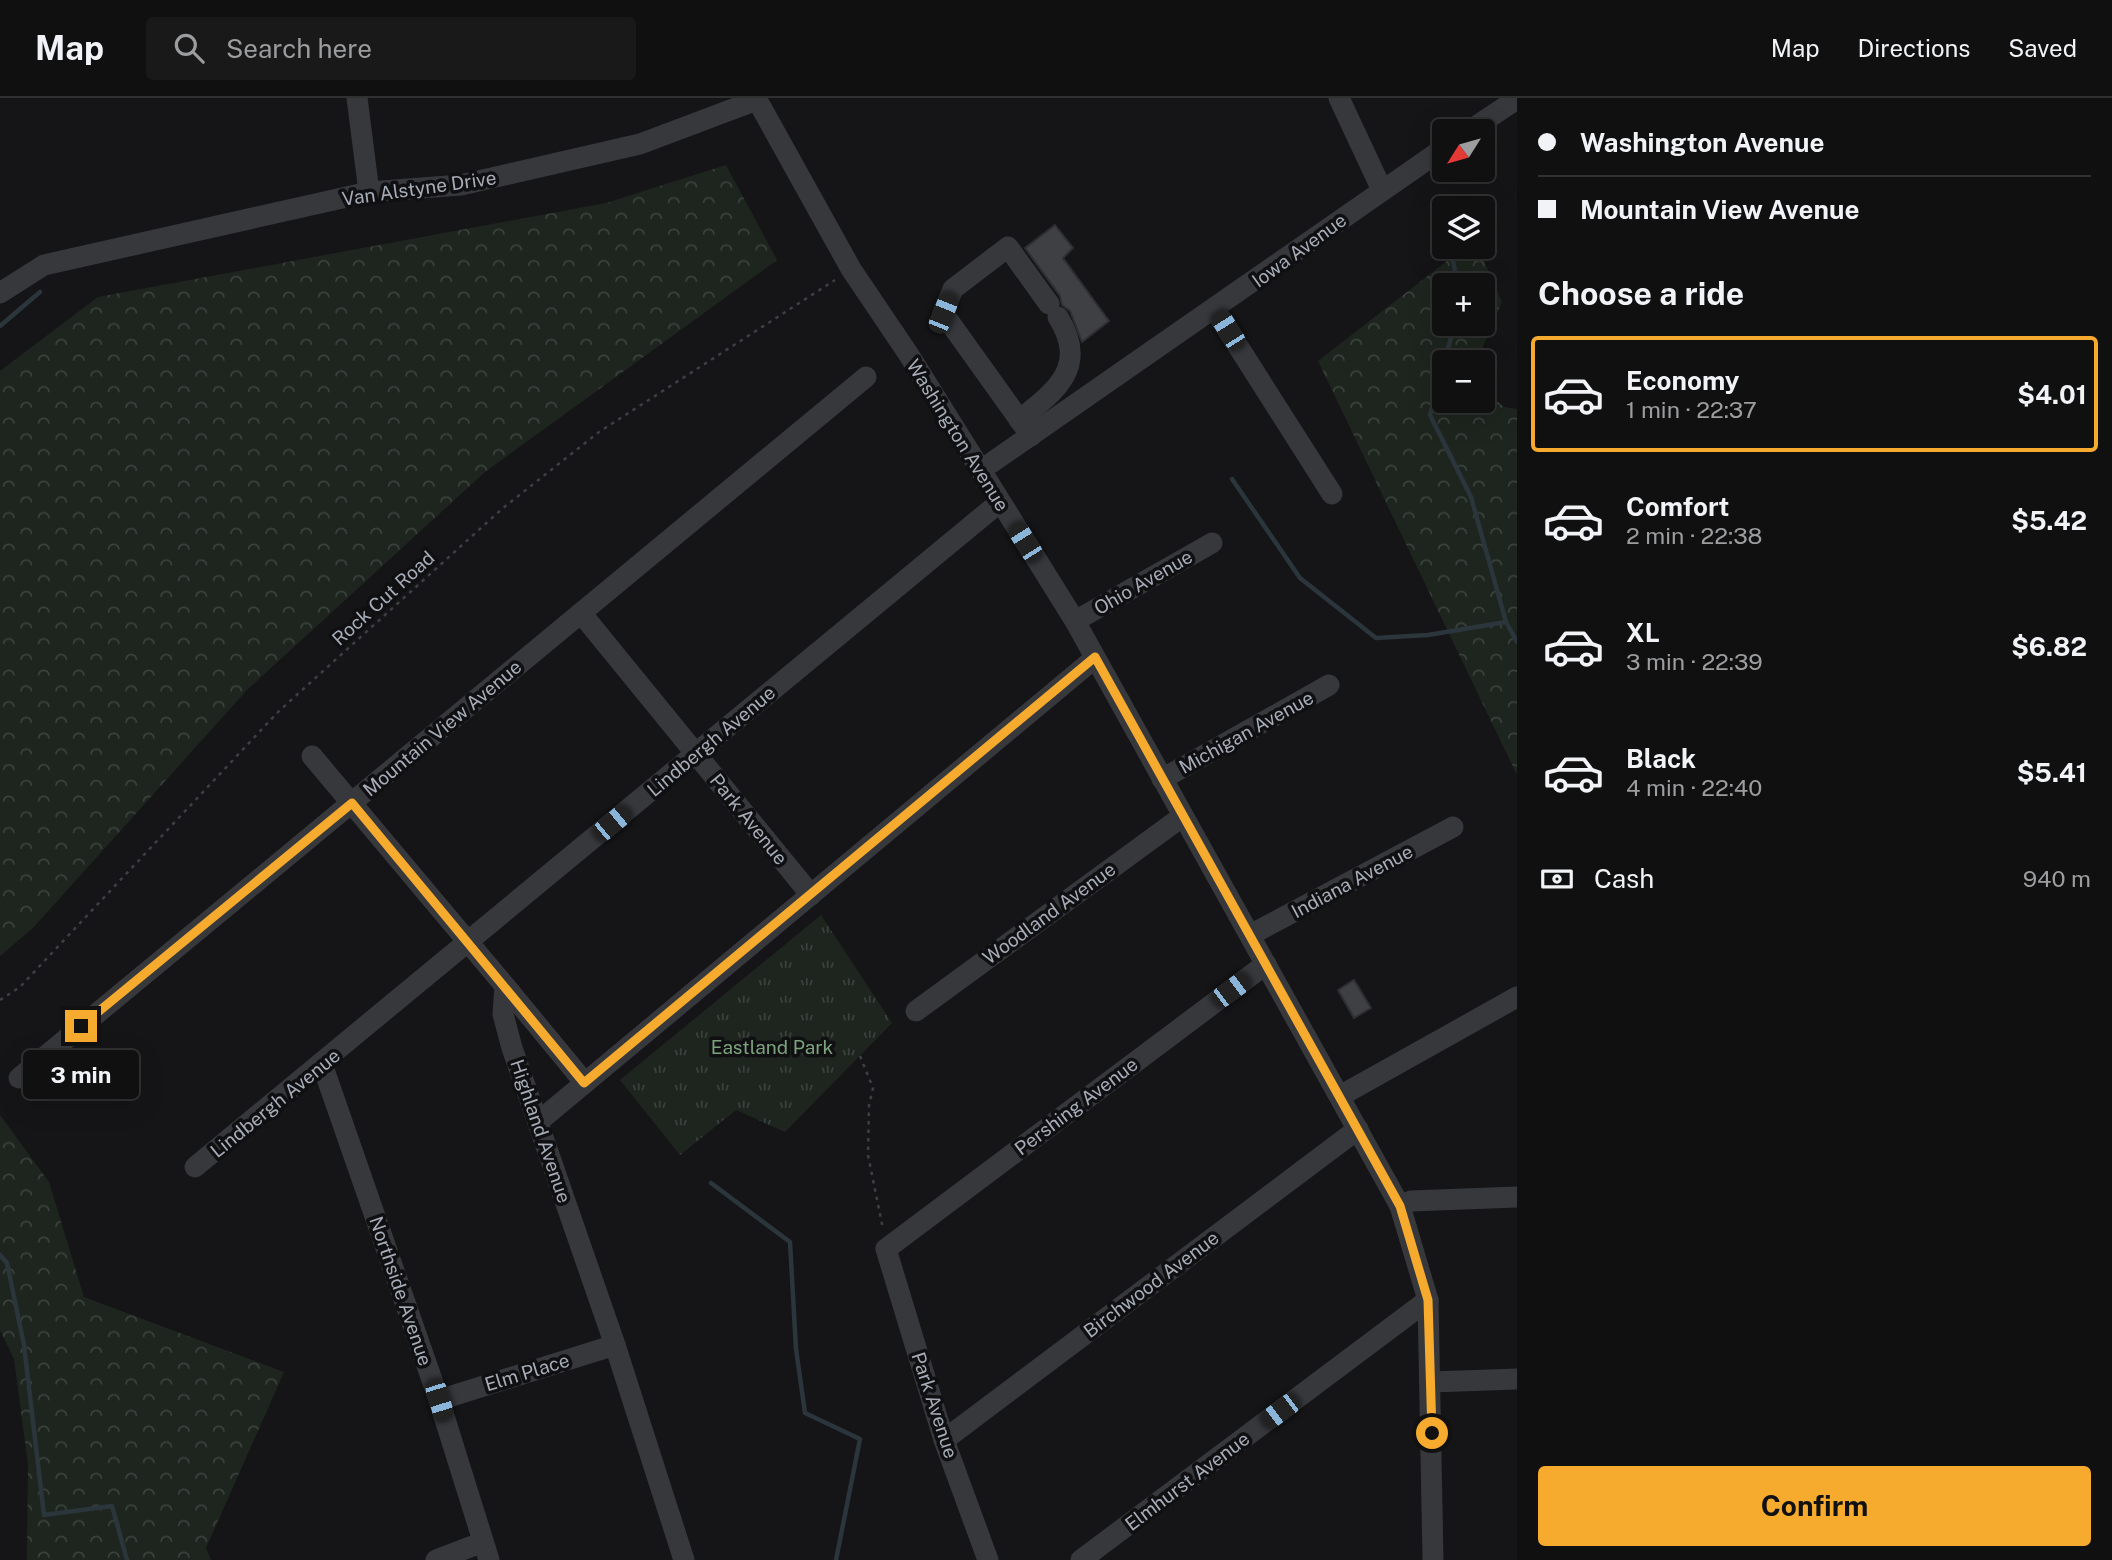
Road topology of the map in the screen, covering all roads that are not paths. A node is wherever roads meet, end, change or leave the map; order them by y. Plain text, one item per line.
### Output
1 (357, 98) edge
2 (1339, 98) edge
3 (757, 99) edge
4 (1517, 99) edge
5 (1487, 119) edge
6 (1432, 156) edge
7 (1382, 190) junction
8 (369, 192) junction
9 (0, 293) edge
10 (1215, 310) junction
11 (866, 377) dead end
12 (1025, 428) junction
13 (981, 470) junction
14 (1332, 494) dead end
15 (1000, 502) junction
16 (1212, 543) dead end
17 (581, 613) junction
18 (1074, 621) junction
19 (1095, 657) junction
20 (1329, 685) dead end
21 (696, 754) junction
22 (312, 756) dead end
23 (1163, 779) junction
24 (352, 803) junction
25 (1183, 816) junction
26 (1453, 827) dead end
27 (811, 895) junction
28 (1251, 935) junction
29 (467, 943) junction
30 (1265, 964) junction
31 (505, 986) junction
32 (1517, 997) edge
33 (916, 1011) dead end
34 (323, 1064) junction
35 (19, 1078) dead end
36 (584, 1083) junction
37 (1340, 1096) junction
38 (538, 1122) junction
39 (1358, 1129) junction
40 (195, 1167) dead end
41 (1517, 1197) edge
42 (1400, 1206) junction
43 (886, 1249) joint
44 (1428, 1300) junction
45 (615, 1345) junction
46 (1517, 1379) edge
47 (1431, 1382) junction
48 (439, 1400) junction
49 (944, 1440) junction
50 (486, 1551) edge
51 (436, 1560) edge
52 (684, 1560) edge
53 (988, 1560) edge
54 (1081, 1560) edge
55 (1433, 1560) edge

1 - 8 street
2 - 7 street
3 - 8 street, Van Alstyne Drive
3 - 13 street, Washington Avenue
4 - 5 street
6 - 7 street, Iowa Avenue
7 - 10 street, Iowa Avenue
8 - 9 street, Van Alstyne Drive
10 - 12 street, Iowa Avenue
10 - 14 street
11 - 17 street, Mountain View Avenue
12 - 12 street
12 - 13 street, Iowa Avenue
13 - 15 street, Washington Avenue
15 - 18 street, Washington Avenue
15 - 21 street, Lindbergh Avenue
16 - 18 street, Ohio Avenue
17 - 21 street, Park Avenue
17 - 24 street, Mountain View Avenue
18 - 19 street, Washington Avenue
19 - 23 street, Washington Avenue
19 - 27 street
20 - 23 street, Michigan Avenue
21 - 27 street, Park Avenue
21 - 29 street, Lindbergh Avenue
22 - 24 street
23 - 25 street, Washington Avenue
24 - 29 street
24 - 35 street, Mountain View Avenue
25 - 28 street, Washington Avenue
25 - 33 street, Woodland Avenue
26 - 28 street, Indiana Avenue
27 - 36 street
28 - 30 street, Washington Avenue
29 - 31 street
29 - 34 street, Lindbergh Avenue
30 - 37 street, Washington Avenue
30 - 43 street, Pershing Avenue
31 - 36 street
31 - 38 street, Highland Avenue
32 - 37 street
34 - 40 street, Lindbergh Avenue
34 - 48 street, Northside Avenue
36 - 38 street
37 - 39 street, Washington Avenue
38 - 45 street, Highland Avenue
39 - 42 street, Washington Avenue
39 - 49 street, Birchwood Avenue
41 - 42 street
42 - 44 street, Washington Avenue
43 - 49 street, Park Avenue
44 - 47 street, Washington Avenue
44 - 54 street, Elmhurst Avenue
45 - 48 street, Elm Place
45 - 52 street, Highland Avenue
46 - 47 street
47 - 55 street, Washington Avenue
48 - 50 street, Northside Avenue
49 - 53 street, Park Avenue
50 - 51 street

